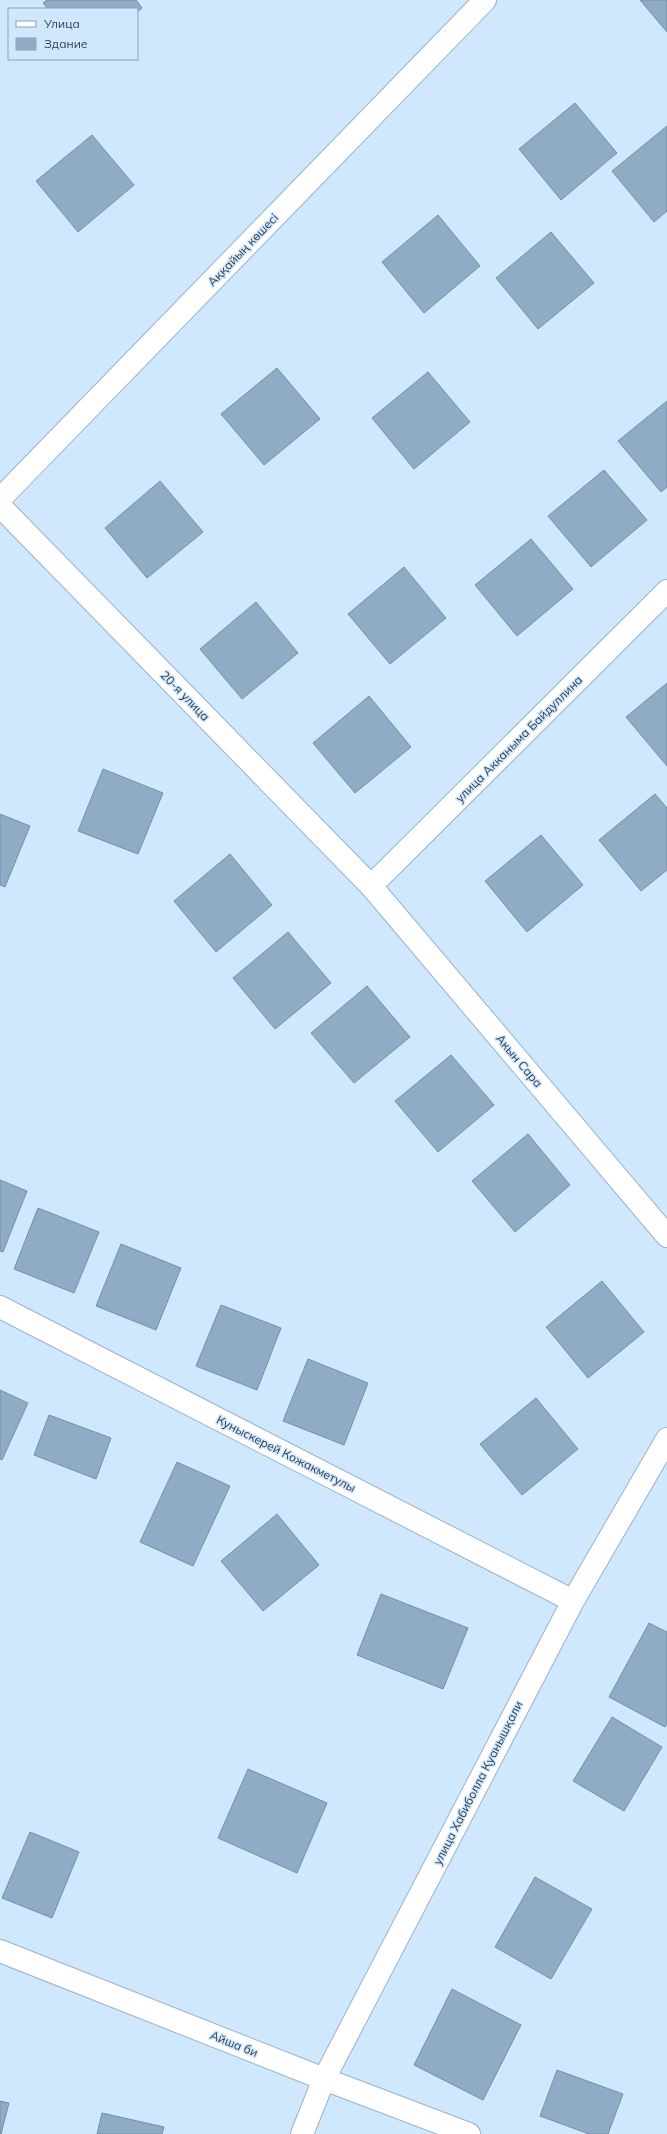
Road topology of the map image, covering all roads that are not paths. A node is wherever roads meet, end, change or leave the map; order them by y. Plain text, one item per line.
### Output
1 (485, 0) edge
2 (0, 499) edge
3 (0, 506) edge
4 (667, 592) edge
5 (371, 886) junction
6 (667, 1236) edge
7 (0, 1307) edge
8 (667, 1439) edge
9 (572, 1600) junction
10 (0, 1951) edge
11 (324, 2079) junction
12 (302, 2134) edge
13 (469, 2134) edge

1 - 2 street, Аққайың көшесі
3 - 5 street, 20-я улица
4 - 5 street, улица Акканыма Байдуллина
5 - 6 street, Акын Сара
7 - 9 street, Куныскерей Кожакметулы
8 - 9 street, улица Хабиболла Қуанышқали
9 - 11 street, улица Хабиболла Қуанышқали
10 - 11 street, Айша би
11 - 12 street, улица Хабиболла Қуанышқали
11 - 13 street, Айша би

